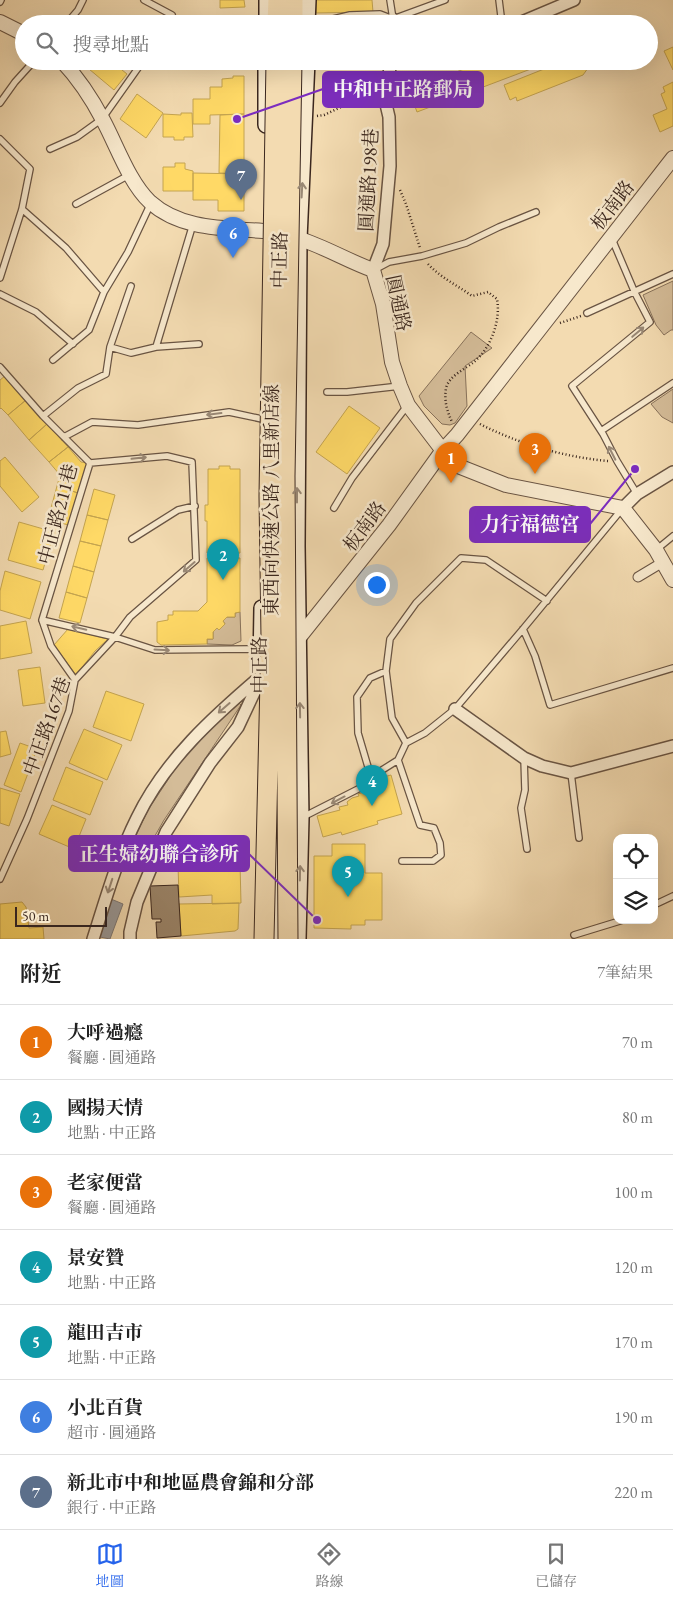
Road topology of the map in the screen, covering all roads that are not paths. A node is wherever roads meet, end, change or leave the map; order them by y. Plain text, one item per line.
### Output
1 (83, 0) edge
2 (144, 0) edge
3 (267, 0) edge
4 (278, 0) edge
5 (286, 0) edge
6 (293, 0) edge
7 (308, 0) edge
8 (390, 0) edge
9 (445, 0) edge
10 (499, 0) edge
11 (574, 0) edge
12 (74, 15) edge
13 (170, 15) edge
14 (267, 15) edge
15 (277, 15) edge
16 (285, 15) edge
17 (300, 15) edge
18 (305, 15) edge
19 (350, 15) edge
20 (382, 15) edge
21 (392, 15) edge
22 (410, 15) edge
23 (501, 15) edge
24 (538, 15) edge
25 (0, 22) edge
26 (15, 30) edge
27 (25, 70) edge
28 (70, 70) edge
29 (137, 70) edge
30 (266, 70) edge
31 (276, 70) edge
32 (283, 70) edge
33 (292, 70) edge
34 (307, 70) edge
35 (391, 70) edge
36 (0, 103) edge
37 (102, 119) junction
38 (0, 139) edge
39 (50, 149) dead end
40 (673, 158) edge
41 (130, 174) junction
42 (151, 203) junction
43 (76, 204) dead end
44 (22, 209) junction
45 (536, 212) dead end
46 (193, 224) junction
47 (265, 231) junction
48 (281, 235) junction
49 (611, 236) junction
50 (299, 239) junction
51 (3, 262) edge
52 (373, 270) junction
53 (673, 274) edge
54 (0, 278) edge
55 (131, 286) dead end
56 (104, 292) junction
57 (635, 293) junction
58 (0, 294) edge
59 (587, 313) road end
60 (73, 344) junction
61 (199, 344) dead end
62 (156, 346) junction
63 (110, 347) junction
64 (53, 360) dead end
65 (0, 367) edge
66 (673, 383) edge
67 (400, 386) junction
68 (327, 392) dead end
69 (408, 405) junction
70 (43, 416) junction
71 (262, 418) junction
72 (601, 431) junction
73 (64, 437) junction
74 (443, 450) junction
75 (90, 463) junction
76 (673, 472) edge
77 (638, 494) junction
78 (195, 506) junction
79 (334, 508) dead end
80 (623, 508) junction
81 (673, 536) edge
82 (132, 539) dead end
83 (656, 550) junction
84 (664, 562) junction
85 (638, 577) dead end
86 (673, 580) edge
87 (547, 601) junction
88 (42, 620) junction
89 (523, 629) junction
90 (115, 637) junction
91 (300, 640) junction
92 (261, 651) junction
93 (279, 658) junction
94 (673, 668) edge
95 (386, 671) junction
96 (261, 676) junction
97 (76, 680) junction
98 (454, 709) junction
99 (406, 743) junction
100 (673, 746) edge
101 (524, 758) junction
102 (398, 760) junction
103 (571, 773) junction
104 (371, 777) junction
105 (301, 818) junction
106 (579, 838) dead end
107 (527, 849) dead end
108 (402, 861) dead end
109 (0, 878) edge
110 (673, 896) edge
111 (658, 904) edge
112 (613, 923) edge
113 (574, 935) dead end
114 (93, 939) edge
115 (130, 939) edge
116 (256, 939) edge
117 (264, 939) edge
118 (277, 939) edge
119 (288, 939) edge
120 (298, 939) edge

1 - 12 lane
2 - 13 lane
3 - 14 main road
4 - 15 highway
5 - 16 main road
6 - 17 highway
7 - 18 main road
8 - 21 lane
9 - 22 lane
10 - 23 lane
11 - 24 street
19 - 20 lane
25 - 26 street
27 - 36 lane
28 - 37 street, 圓通路
29 - 37 lane
30 - 47 main road, 中正路
31 - 117 highway, 東西向快速公路 八里新店線, bridge
32 - 48 main road, 中正路
33 - 119 highway, 東西向快速公路 八里新店線, bridge
50 -> 34 main road, 中正路
35 - 52 street, 圓通路198巷
37 - 39 lane
37 - 41 street, 圓通路
38 - 44 lane
40 - 49 street, 板南路
41 - 42 street, 圓通路
41 - 43 lane
42 - 46 street, 圓通路
42 - 56 lane
44 - 51 lane
44 - 56 lane
45 - 52 lane
46 - 47 street, 圓通路
46 - 62 lane
47 - 48 street, 圓通路
47 - 71 main road, 中正路
48 - 50 street, 圓通路
48 - 93 main road, 中正路
49 - 57 lane
49 - 74 street, 板南路
50 - 52 street, 圓通路
91 -> 50 main road, 中正路
51 - 54 lane
52 - 67 street, 圓通路
53 - 57 lane
55 - 63 lane
56 - 60 lane
57 - 59 lane
72 -> 57 lane
58 - 60 lane
60 - 64 lane
61 - 62 lane
62 - 63 lane
63 - 70 lane
65 - 70 lane
66 - 72 lane
67 - 68 lane
67 - 69 street, 圓通路
69 - 74 street, 圓通路
69 - 79 lane
70 - 73 lane
71 -> 73 lane, 中正路211巷
71 - 92 main road, 中正路
77 -> 72 lane
73 - 75 lane, 中正路211巷
74 - 80 street, 圓通路
74 - 91 street, 板南路
75 -> 78 lane, 中正路167巷
75 - 88 lane, 中正路211巷
76 - 77 street
77 - 80 street
78 - 82 lane
78 -> 90 lane, 中正路167巷
80 - 83 street
80 - 87 lane
81 - 83 lane
83 - 84 street
84 - 85 street
84 - 86 street
87 - 89 lane
87 - 95 lane
90 -> 88 lane
88 - 97 lane
89 - 94 lane
89 - 98 lane
90 -> 92 lane
90 - 97 lane, 中正路167巷
91 - 93 street, 板南路
105 -> 91 main road, 中正路
92 - 93 lane
92 - 96 main road, 中正路
93 - 96 street, 板南路
93 - 118 main road, 中正路
95 - 99 lane
95 - 104 lane
96 -> 114 street
96 - 115 street, 板南路
96 - 116 main road, 中正路
97 - 109 lane, 中正路167巷
98 - 99 lane
98 - 101 street
99 - 102 lane
100 - 103 street
101 - 103 street
101 - 107 lane
102 - 104 lane
102 - 108 lane
103 - 106 lane
104 -> 105 lane
120 -> 105 main road, 中正路
110 - 111 lane
112 - 113 lane

